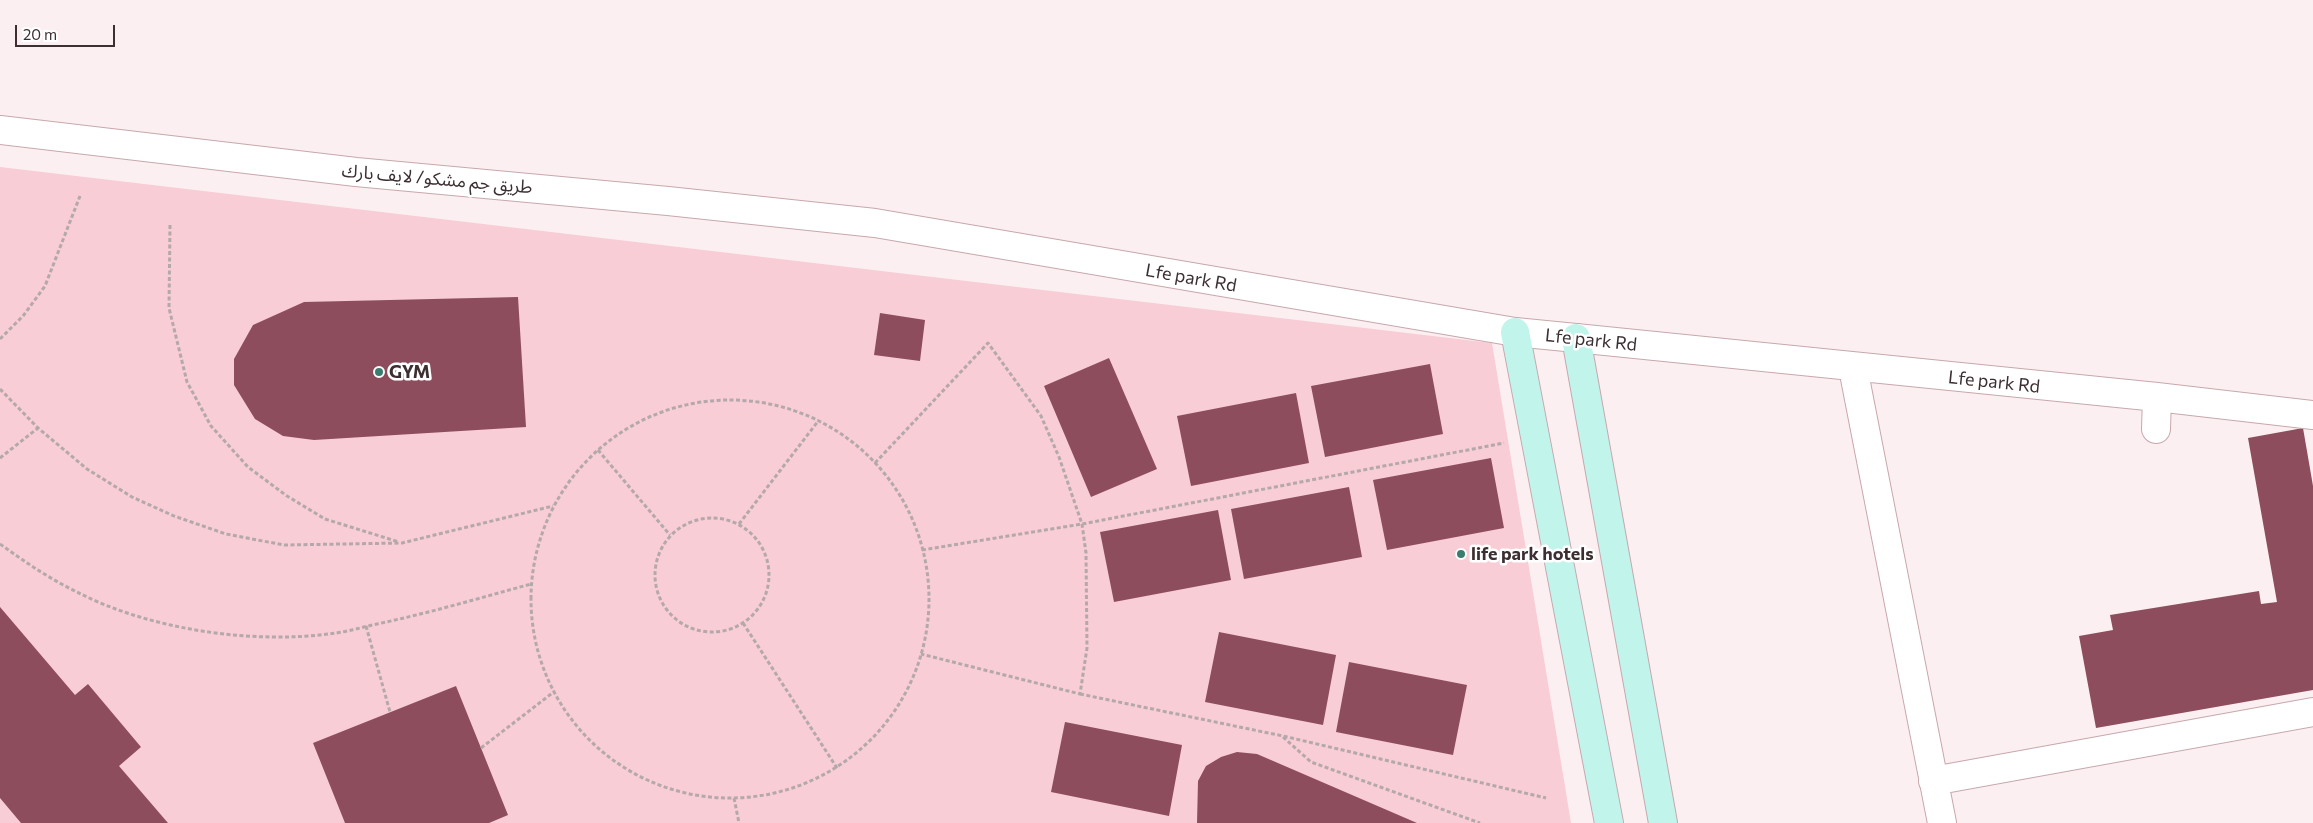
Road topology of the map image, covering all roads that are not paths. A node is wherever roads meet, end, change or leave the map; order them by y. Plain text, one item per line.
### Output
1 (0, 130) edge
2 (875, 223) joint
3 (1515, 332) junction
4 (1576, 338) junction
5 (1853, 368) junction
6 (2158, 398) junction
7 (2313, 416) edge
8 (2156, 429) dead end
9 (2313, 712) edge
10 (1933, 781) junction
11 (1609, 823) edge
12 (1663, 823) edge
13 (1942, 823) edge

1 - 2 street, طريق جم مشكو/ لايف بارك
2 - 3 street, Lfe park Rd
3 - 4 street, Lfe park Rd
3 - 11 main road
4 - 5 street, Lfe park Rd
4 - 12 main road
5 - 6 street, Lfe park Rd
5 - 10 street
6 - 7 street, Lfe park Rd
6 - 8 street
9 - 10 street
10 - 13 street

